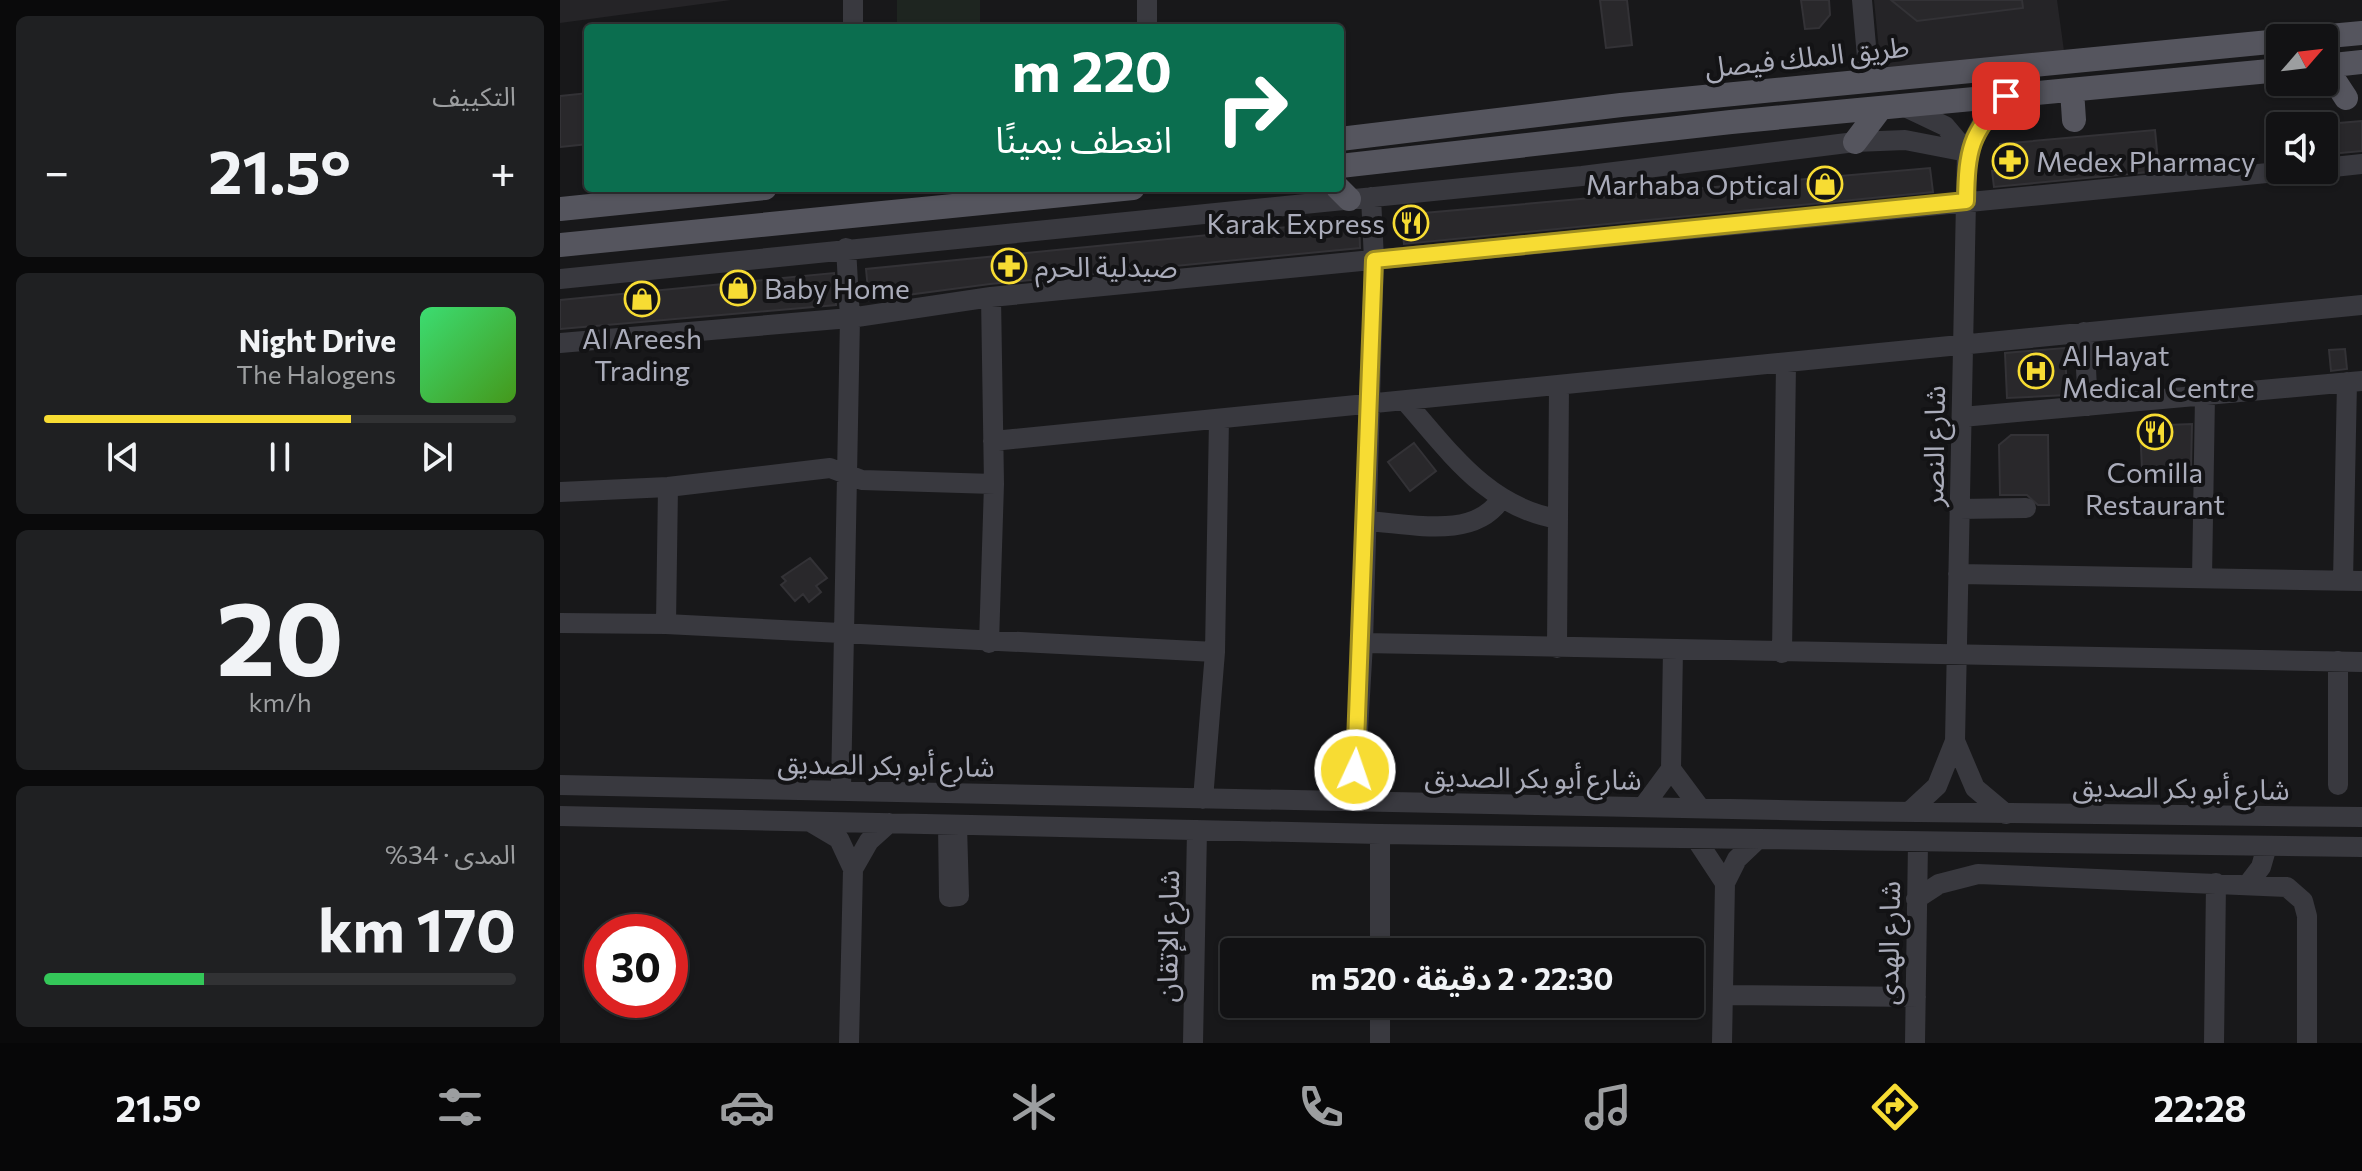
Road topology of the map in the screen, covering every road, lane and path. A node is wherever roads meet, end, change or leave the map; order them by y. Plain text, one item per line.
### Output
1 (853, 0) edge
2 (1147, 0) edge
3 (1862, 0) edge
4 (853, 24) edge
5 (1147, 24) edge
6 (2362, 33) edge
7 (2338, 35) edge
8 (2266, 42) edge
9 (2362, 62) edge
10 (2338, 65) edge
11 (2266, 71) edge
12 (1869, 80) junction
13 (2338, 86) edge
14 (2072, 90) junction
15 (2006, 96) junction
16 (2346, 98) dead end
17 (1905, 107) junction
18 (1880, 109) junction
19 (2074, 120) dead end
20 (1344, 138) edge
21 (1855, 142) junction
22 (1967, 152) junction
23 (2362, 164) edge
24 (1344, 166) edge
25 (2338, 167) edge
26 (2266, 173) edge
27 (726, 192) edge
28 (1000, 192) edge
29 (1095, 192) edge
30 (1352, 195) edge
31 (1966, 201) junction
32 (560, 209) edge
33 (885, 214) junction
34 (560, 245) edge
35 (846, 248) junction
36 (1374, 260) junction
37 (560, 279) edge
38 (991, 297) junction
39 (2362, 305) edge
40 (850, 318) junction
41 (2084, 332) junction
42 (560, 343) edge
43 (1963, 345) junction
44 (1786, 364) junction
45 (2354, 381) edge
46 (1559, 386) junction
47 (2205, 396) junction
48 (1405, 401) junction
49 (1368, 405) junction
50 (2088, 406) junction
51 (1962, 417) junction
52 (1219, 419) junction
53 (993, 441) junction
54 (846, 471) junction
55 (994, 484) junction
56 (668, 487) junction
57 (560, 492) edge
58 (1501, 499) junction
59 (2026, 508) dead end
60 (1959, 509) junction
61 (1558, 519) junction
62 (1365, 521) junction
63 (1958, 574) junction
64 (2202, 578) junction
65 (2353, 581) edge
66 (560, 623) edge
67 (666, 624) junction
68 (842, 635) junction
69 (989, 643) junction
70 (1363, 643) junction
71 (1557, 648) junction
72 (1673, 650) junction
73 (1215, 652) junction
74 (1782, 653) junction
75 (1956, 656) junction
76 (2338, 661) junction
77 (2362, 662) edge
78 (1955, 741) junction
79 (1671, 769) junction
80 (560, 785) edge
81 (2338, 785) dead end
82 (726, 788) junction
83 (841, 790) junction
84 (1079, 796) junction
85 (1203, 799) junction
86 (1354, 801) junction
87 (1643, 807) junction
88 (1700, 808) junction
89 (1909, 812) junction
90 (2006, 814) junction
91 (560, 816) edge
92 (596, 817) junction
93 (2362, 817) edge
94 (808, 821) junction
95 (889, 823) junction
96 (948, 825) junction
97 (1197, 830) junction
98 (1380, 834) junction
99 (1696, 839) junction
100 (1757, 840) junction
101 (1918, 843) junction
102 (2056, 844) junction
103 (2267, 846) junction
104 (2362, 847) edge
105 (853, 869) junction
106 (2080, 877) junction
107 (1725, 883) junction
108 (2216, 883) junction
109 (2248, 884) junction
110 (1916, 899) junction
111 (1380, 938) edge
112 (1723, 995) junction
113 (1916, 997) junction
114 (1380, 1018) edge
115 (849, 1043) edge
116 (1193, 1043) edge
117 (1380, 1043) edge
118 (1722, 1043) edge
119 (1915, 1043) edge
120 (2214, 1043) edge
121 (2307, 1043) edge

1 - 4 street
2 - 5 street
3 - 12 street
6 - 7 main road
8 - 12 main road, طريق الملك فيصل
9 - 10 main road
11 - 14 main road, طريق الملك فيصل
12 - 20 main road, طريق الملك فيصل
13 - 16 main road
14 - 15 main road, طريق الملك فيصل
14 - 19 main road
15 - 17 main road, طريق الملك فيصل
15 - 22 street, شارع النصر
17 - 18 main road, طريق الملك فيصل
17 - 22 street
18 - 21 main road
18 - 24 main road, طريق الملك فيصل
21 - 22 street
21 - 30 street
22 - 31 street, شارع النصر
23 - 25 street
26 - 31 street
27 - 32 main road
28 - 33 main road
29 - 33 main road
30 - 35 street
30 - 36 street
31 - 36 street
31 - 43 street, شارع النصر
33 - 34 main road
35 - 37 street
35 - 40 street
36 - 38 street
36 - 49 street
38 - 40 street
38 - 53 street
39 - 41 street
40 - 42 street
40 - 54 street
41 - 43 street
41 - 50 street
43 - 44 street
43 - 51 street, شارع النصر
44 - 46 street
44 - 74 street
45 - 47 street
45 - 65 street
46 - 48 street
46 - 61 street
47 - 50 street
47 - 64 street
48 - 49 street
48 - 58 street
49 - 52 street
49 - 62 street
50 - 51 street
51 - 60 street, شارع النصر
52 - 53 street
52 - 73 street
53 - 55 street
54 - 55 street
54 - 56 street
54 - 68 street
55 - 69 street
56 - 57 street
56 - 67 street
58 - 61 street
58 - 62 street
59 - 60 street
60 - 63 street, شارع النصر
61 - 71 street
62 - 70 street
63 - 64 street
63 - 75 street, شارع النصر
64 - 65 street
66 - 67 street
67 - 68 street
68 - 69 street
68 - 83 street
69 - 73 street
70 - 71 street
70 - 86 street
71 - 72 street
72 - 74 street
72 - 79 street
73 - 85 street
74 - 75 street
75 - 76 street
75 - 78 street, شارع النصر
76 - 77 street
76 - 81 street
78 - 89 street, شارع النصر
78 - 90 street, شارع النصر
79 - 87 street
79 - 88 street
80 - 82 street, شارع أبو بكر الصديق
82 - 83 street, شارع أبو بكر الصديق
82 - 92 street
83 - 84 street, شارع أبو بكر الصديق
84 - 85 street, شارع أبو بكر الصديق
84 - 96 street
85 - 86 street, شارع أبو بكر الصديق
86 - 87 street, شارع أبو بكر الصديق
87 - 88 street, شارع أبو بكر الصديق
88 - 89 street, شارع أبو بكر الصديق
89 - 90 street, شارع أبو بكر الصديق
90 - 93 street, شارع أبو بكر الصديق
91 - 92 street, شارع أبو بكر الصديق
92 - 94 street, شارع أبو بكر الصديق
94 - 95 street, شارع أبو بكر الصديق
94 - 105 street
95 - 96 street, شارع أبو بكر الصديق
95 - 105 street
96 - 97 street, شارع أبو بكر الصديق
97 - 98 street, شارع أبو بكر الصديق
97 - 116 street, شارع الإتقان
98 - 99 street, شارع أبو بكر الصديق
98 - 111 street
99 - 100 street, شارع أبو بكر الصديق
99 - 107 street
100 - 101 street, شارع أبو بكر الصديق
100 - 107 street
101 - 102 street, شارع أبو بكر الصديق
101 - 110 street, شارع الهدى
102 - 103 street, شارع أبو بكر الصديق
102 - 106 street
103 - 104 street, شارع أبو بكر الصديق
103 - 109 street
105 - 115 street
106 - 108 street
106 - 110 street
107 - 112 street
108 - 109 street
108 - 120 street
109 - 121 street
110 - 113 street, شارع الهدى
112 - 113 street
112 - 118 street
113 - 119 street, شارع الهدى
114 - 117 street

